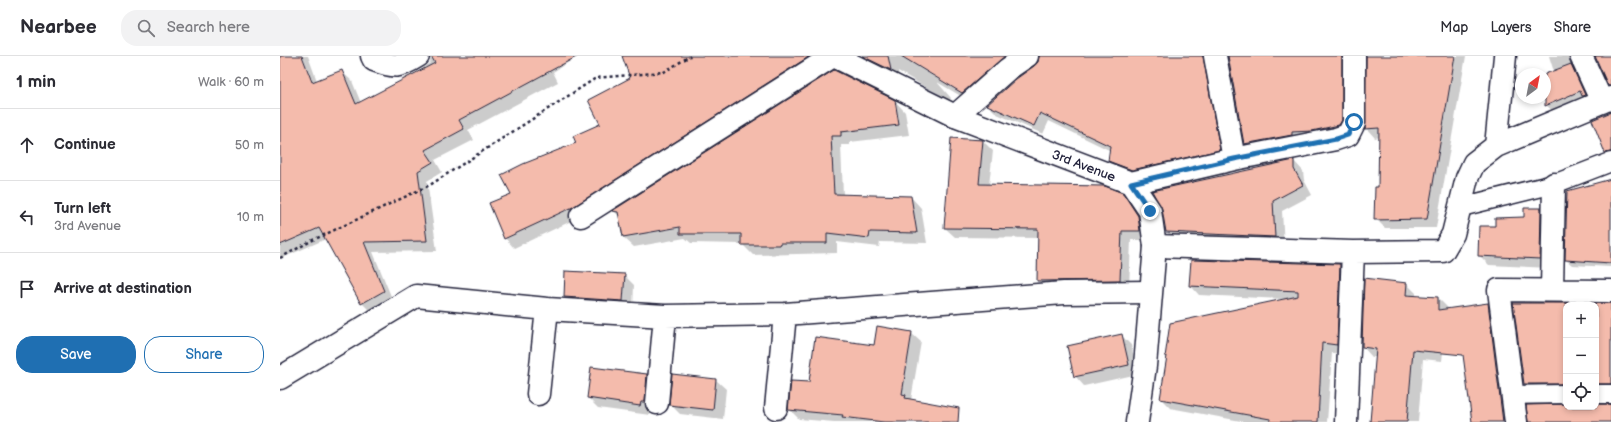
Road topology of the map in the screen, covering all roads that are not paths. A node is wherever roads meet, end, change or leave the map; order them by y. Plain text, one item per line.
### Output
1 (372, 56) edge
2 (418, 56) edge
3 (834, 56) edge
4 (1027, 56) edge
5 (1215, 56) edge
6 (1354, 56) edge
7 (1505, 56) edge
8 (1581, 56) edge
9 (1606, 100) edge
10 (956, 116) junction
11 (1496, 146) junction
12 (1234, 159) junction
13 (1611, 162) edge
14 (1131, 183) junction
15 (1554, 184) junction
16 (1461, 207) junction
17 (581, 216) dead end
18 (1155, 246) junction
19 (1353, 252) junction
20 (1552, 290) junction
21 (1611, 290) edge
22 (1150, 292) junction
23 (547, 310) junction
24 (785, 314) junction
25 (665, 316) junction
26 (280, 378) edge
27 (538, 394) dead end
28 (1563, 394) edge
29 (1599, 394) edge
30 (1611, 394) edge
31 (1512, 395) junction
32 (657, 403) dead end
33 (776, 408) dead end
34 (1137, 422) edge
35 (1346, 422) edge
36 (1516, 422) edge

1 - 2 street
3 - 10 street, 3rd Avenue
3 - 17 street
4 - 10 street
5 - 12 street
6 - 12 street
7 - 11 street
8 - 9 street
9 - 11 street
10 - 14 street, 3rd Avenue
11 - 16 street
12 - 14 street
13 - 15 lane
14 - 18 street, 3rd Avenue
15 - 16 lane
15 - 20 street
16 - 19 street
18 - 19 street
18 - 22 street, 3rd Avenue
19 - 35 street
20 - 21 street
20 - 31 street
22 - 24 street
22 - 34 street, 3rd Avenue
23 - 25 street
23 - 26 street
23 - 27 street
24 - 25 street
24 - 33 street
25 - 32 street
28 - 31 lane
29 - 30 lane
31 - 36 street

